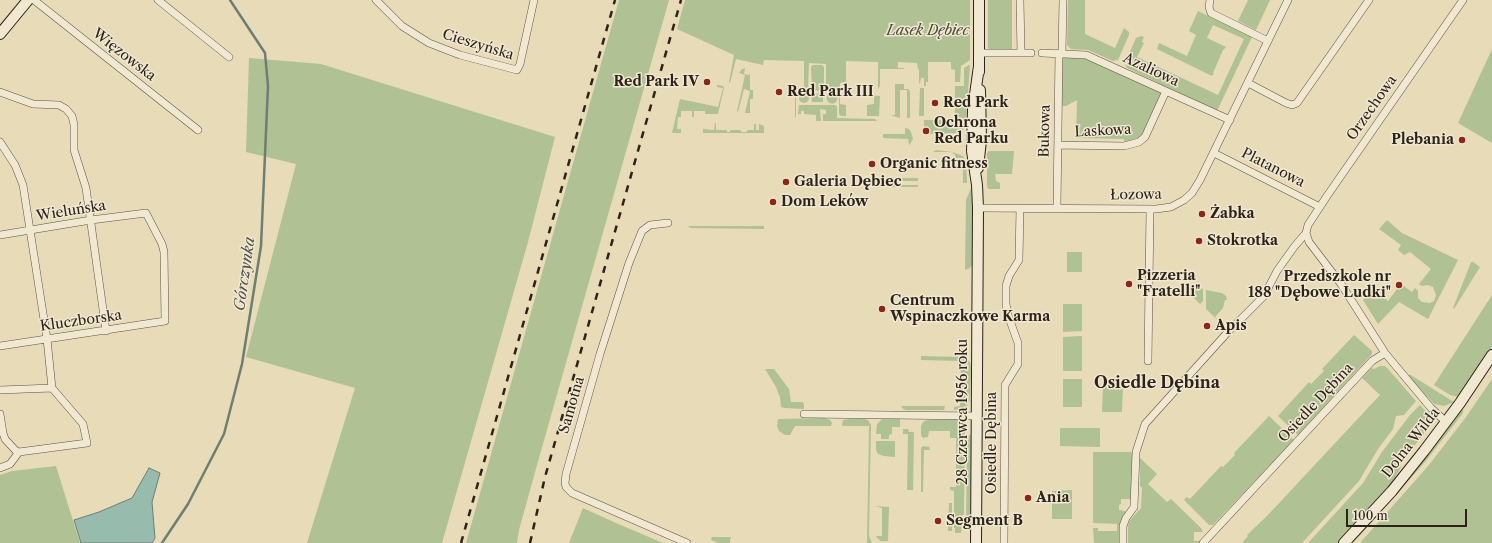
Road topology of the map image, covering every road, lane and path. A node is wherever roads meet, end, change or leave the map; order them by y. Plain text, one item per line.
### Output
1 (28, 0) edge
2 (34, 0) edge
3 (158, 0) edge
4 (376, 0) edge
5 (534, 0) edge
6 (979, 0) edge
7 (1020, 0) edge
8 (1063, 0) edge
9 (1210, 0) edge
10 (1288, 0) edge
11 (1369, 0) edge
12 (1463, 0) edge
13 (0, 34) edge
14 (1268, 41) junction
15 (979, 53) junction
16 (1021, 53) junction
17 (1031, 53) dead end
18 (1042, 53) dead end
19 (1061, 53) junction
20 (229, 57) dead end
21 (1248, 83) junction
22 (1166, 91) junction
23 (0, 92) edge
24 (1230, 120) junction
25 (198, 130) dead end
26 (0, 142) edge
27 (1058, 145) junction
28 (1214, 153) junction
29 (1320, 207) junction
30 (978, 208) junction
31 (1020, 208) junction
32 (1057, 208) junction
33 (1150, 209) junction
34 (91, 220) junction
35 (668, 223) dead end
36 (29, 231) junction
37 (1306, 233) junction
38 (0, 235) edge
39 (165, 321) joint
40 (106, 331) junction
41 (47, 339) junction
42 (0, 346) edge
43 (1385, 353) junction
44 (1492, 355) edge
45 (1148, 361) dead end
46 (52, 388) junction
47 (0, 390) edge
48 (0, 414) edge
49 (804, 414) dead end
50 (977, 416) junction
51 (1446, 422) junction
52 (19, 452) junction
53 (0, 468) edge
54 (687, 543) edge
55 (976, 543) edge
56 (1004, 543) edge
57 (1123, 543) edge
58 (1203, 543) edge
59 (1344, 543) edge

1 - 13 street
2 - 25 street, Więzowska
3 - 20 street
4 - 5 street, Cieszyńska
6 - 15 street, 28 Czerwca 1956 roku
7 - 16 street
8 - 19 street, Bukowa
9 - 14 street
10 - 14 street, Łozowa
11 - 21 street
12 - 29 street, Orzechowa
14 - 21 street, Łozowa
15 - 16 street
15 - 30 street, 28 Czerwca 1956 roku
16 - 17 street
18 - 19 street, Azaliowa
19 - 22 street, Azaliowa
19 - 27 street, Bukowa
21 - 24 street, Łozowa
22 - 24 street, Azaliowa
22 - 27 street, Laskowa
23 - 34 street
24 - 28 street, Łozowa
26 - 36 street
27 - 32 street, Bukowa
28 - 29 street, Platanowa
28 - 33 street, Łozowa
29 - 37 street, Orzechowa
30 - 31 street, Łozowa
30 - 50 street, 28 Czerwca 1956 roku
31 - 32 street, Łozowa
31 - 56 street, Osiedle Dębina
32 - 33 street, Łozowa
33 - 45 street
34 - 36 street, Wieluńska
34 - 39 street, Wieluńska
34 - 40 street
35 - 54 street, Samotna
36 - 38 street, Wieluńska
36 - 41 street
37 - 43 street
37 - 57 street
39 - 40 street, Kluczborska
40 - 41 street, Kluczborska
41 - 42 street, Kluczborska
41 - 46 street
43 - 51 street
43 - 58 street, Osiedle Dębina
44 - 51 street, Dolna Wilda
46 - 47 street
46 - 52 street
48 - 52 street
49 - 50 street
50 - 55 street, 28 Czerwca 1956 roku
51 - 59 street, Dolna Wilda
52 - 53 street

